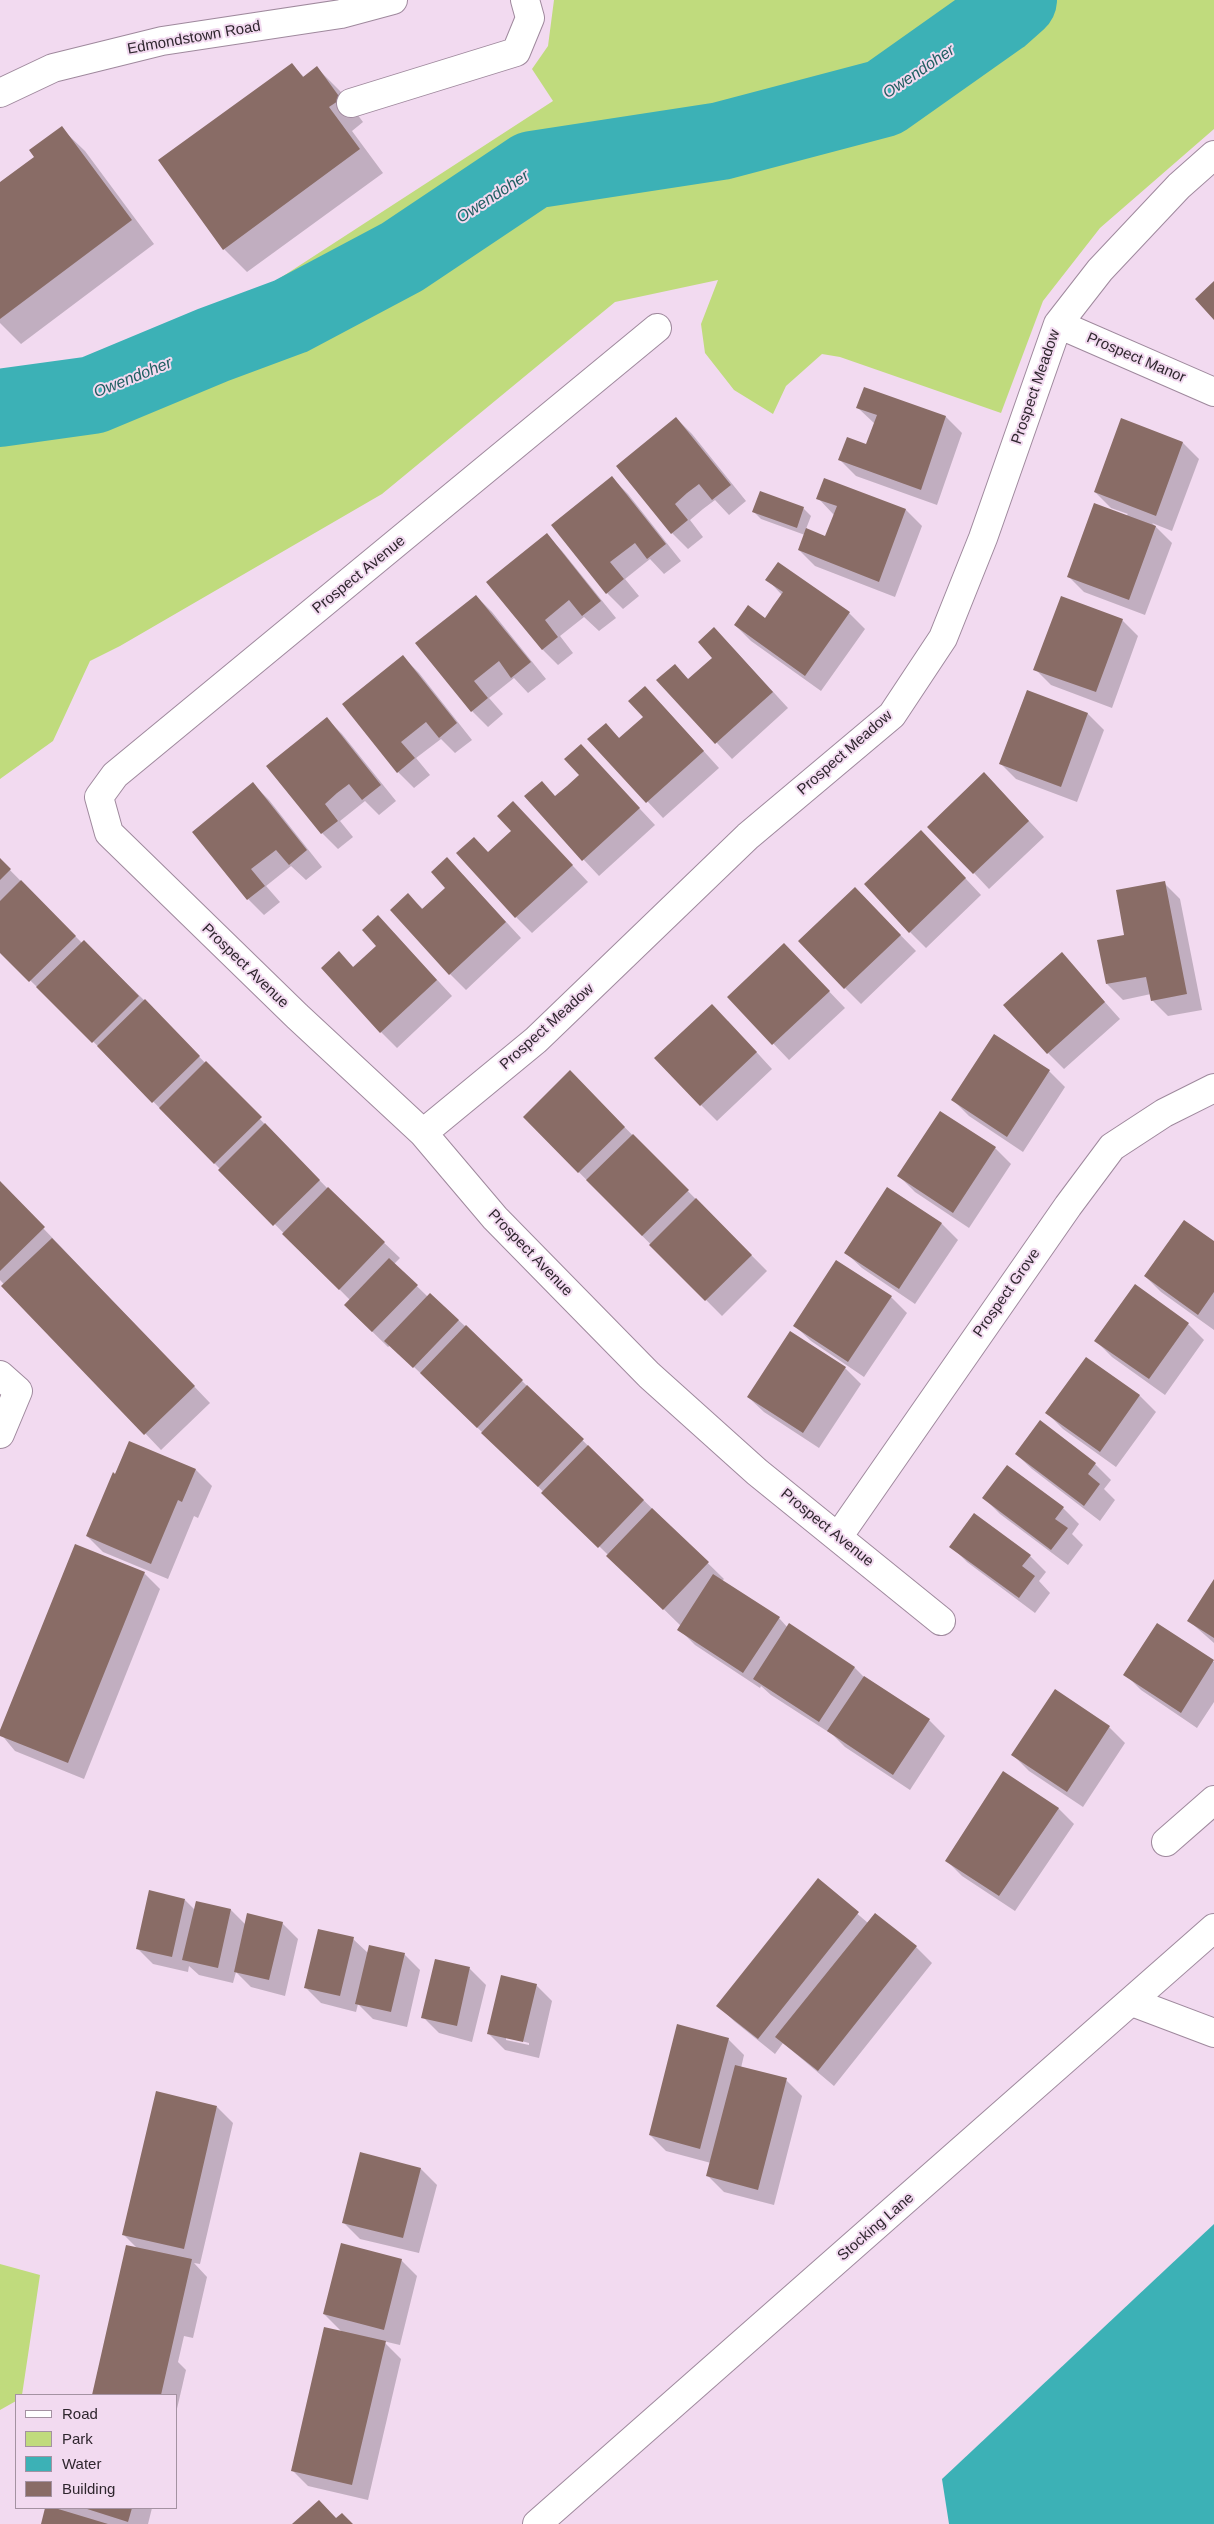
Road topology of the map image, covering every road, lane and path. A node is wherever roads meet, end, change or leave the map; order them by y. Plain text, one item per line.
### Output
1 (393, 0) edge
2 (525, 0) edge
3 (0, 93) edge
4 (351, 103) dead end
5 (1214, 154) edge
6 (1058, 324) junction
7 (658, 328) dead end
8 (1214, 392) edge
9 (1214, 1088) edge
10 (423, 1133) junction
11 (0, 1374) edge
12 (0, 1434) edge
13 (838, 1537) junction
14 (941, 1621) dead end
15 (1214, 1800) edge
16 (1166, 1842) dead end
17 (1214, 1928) edge
18 (1132, 2002) junction
19 (1214, 2033) edge
20 (537, 2524) edge

1 - 3 street, Edmondstown Road
2 - 4 street
5 - 6 street, Prospect Meadow
6 - 8 street, Prospect Manor
6 - 10 street, Prospect Meadow
7 - 10 street, Prospect Avenue
9 - 13 street, Prospect Grove
10 - 13 street, Prospect Avenue
11 - 12 street
13 - 14 street, Prospect Avenue
15 - 16 street
17 - 18 street, Stocking Lane
18 - 19 street
18 - 20 street, Stocking Lane

